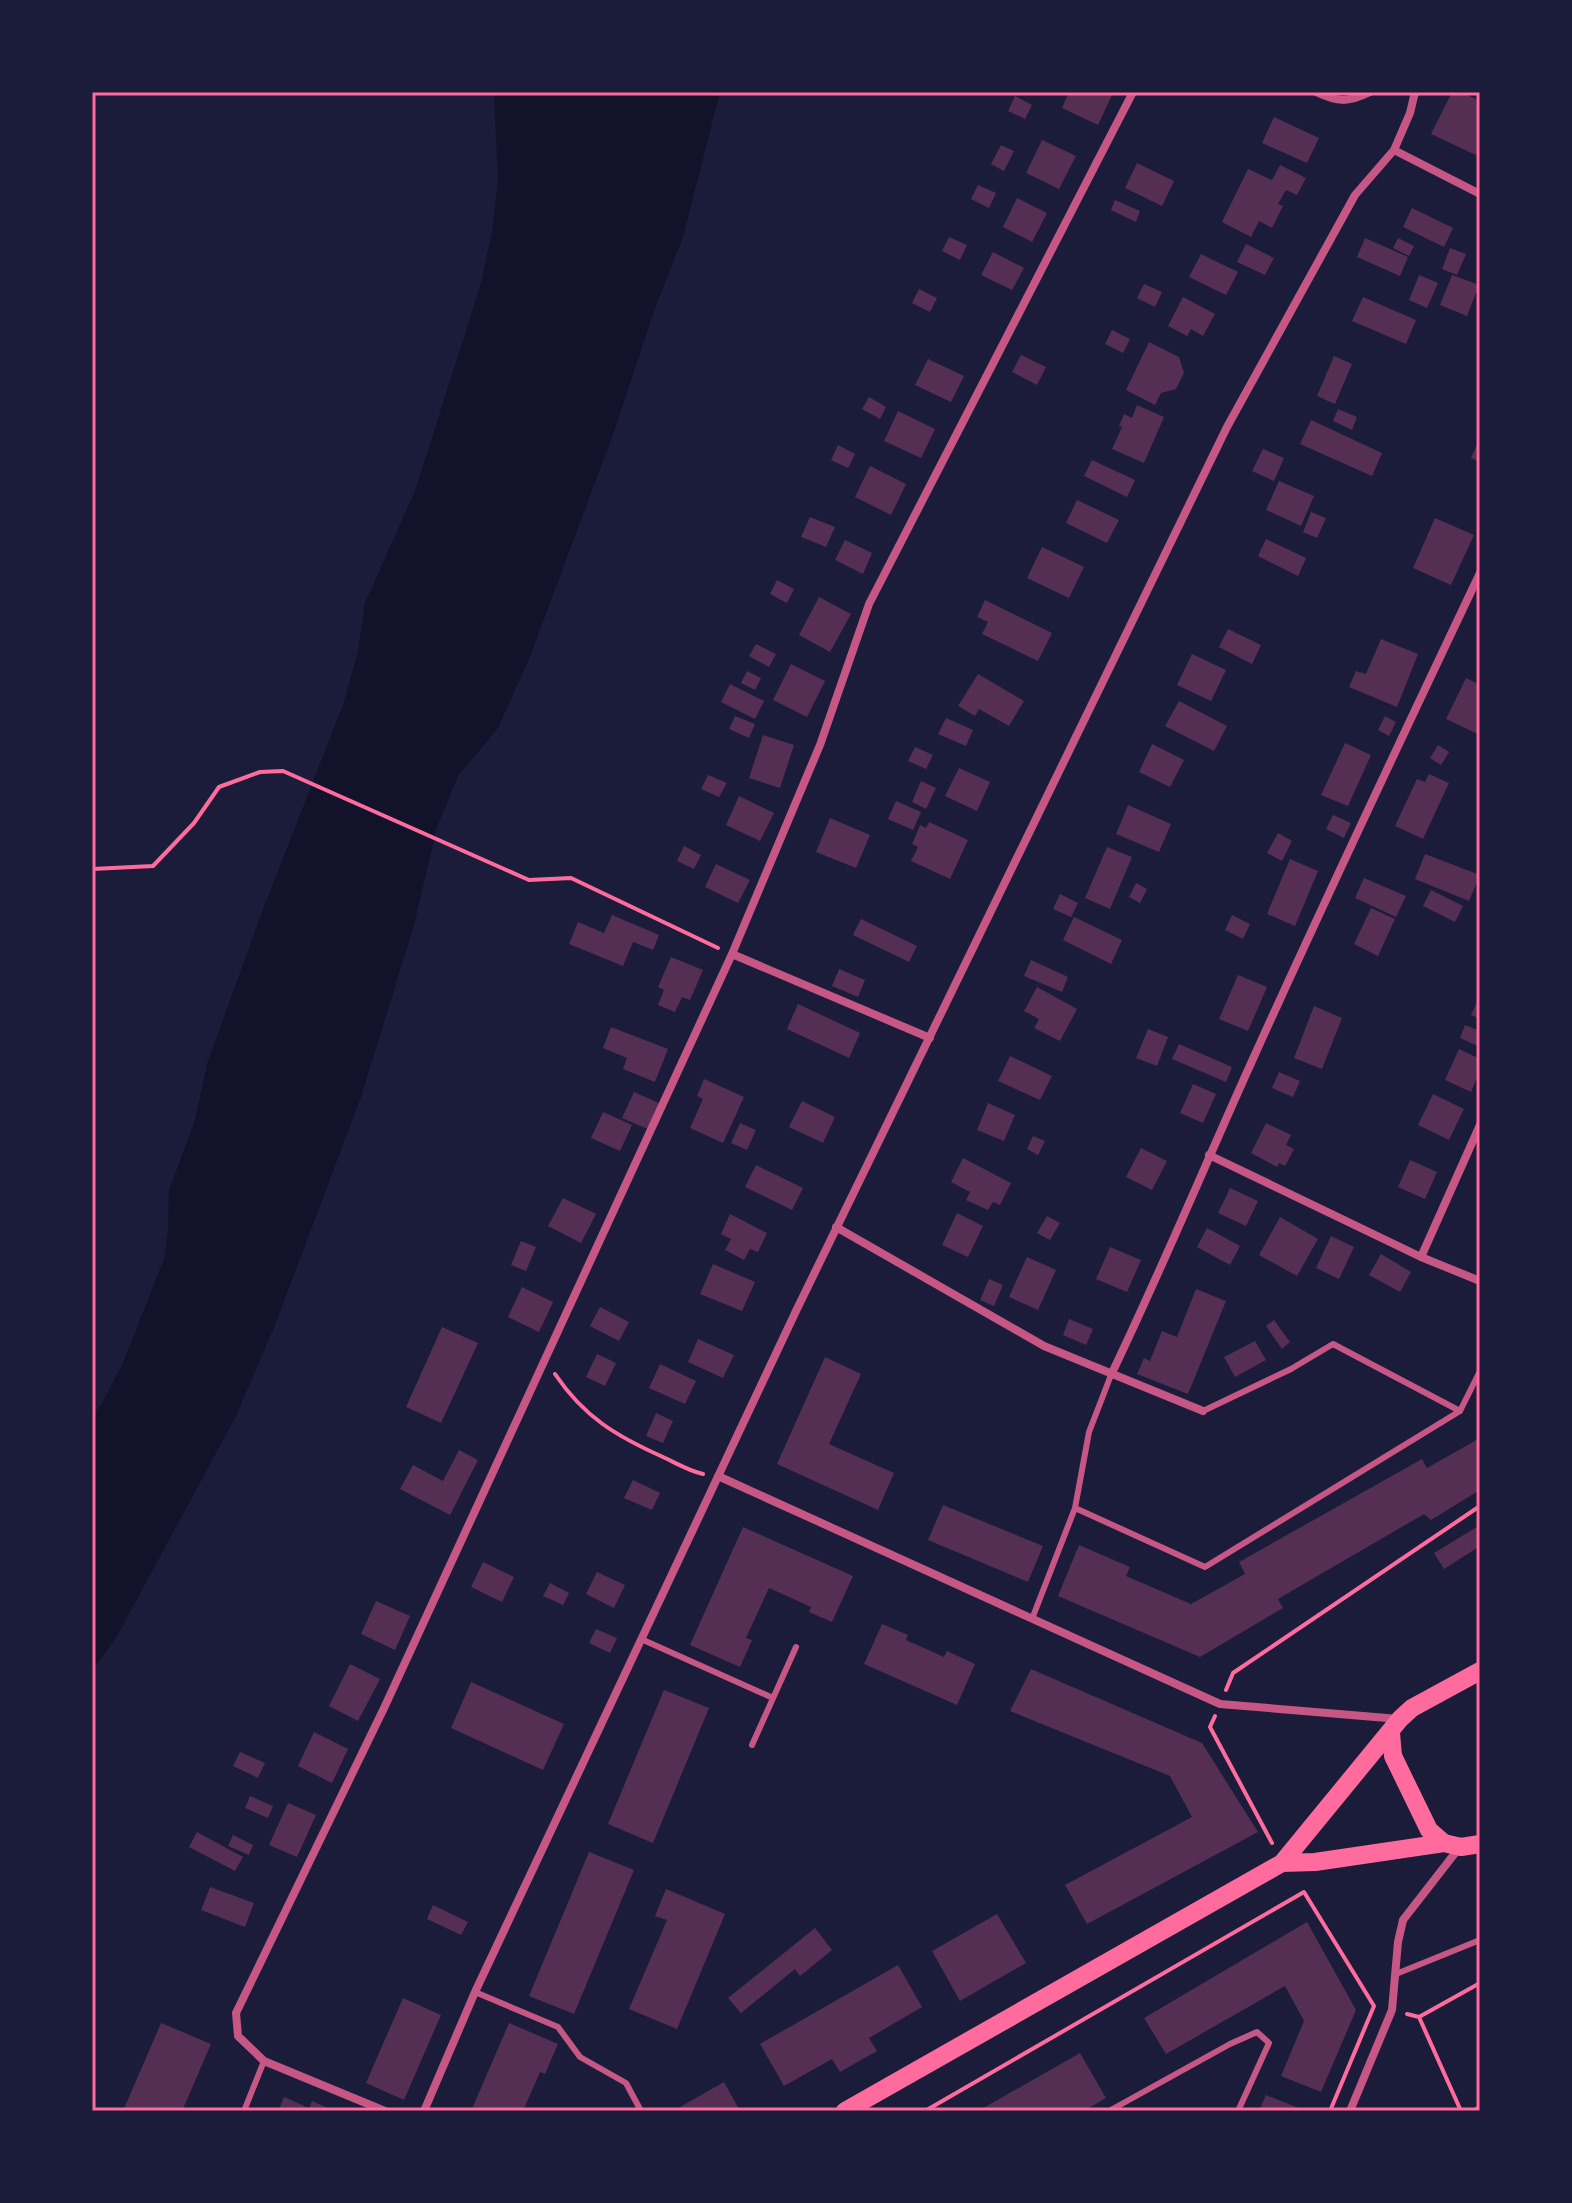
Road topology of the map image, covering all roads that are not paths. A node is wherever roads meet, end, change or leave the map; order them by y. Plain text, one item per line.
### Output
1 (1133, 92) edge
2 (1316, 92) edge
3 (1370, 92) edge
4 (1415, 92) edge
5 (1394, 150) junction
6 (1480, 194) edge
7 (1480, 573) edge
8 (732, 954) junction
9 (930, 1038) junction
10 (1480, 1125) edge
11 (1209, 1155) junction
12 (836, 1227) junction
13 (1421, 1257) junction
14 (1480, 1281) edge
15 (1480, 1371) edge
16 (1111, 1375) junction
17 (1203, 1411) joint
18 (1460, 1411) junction
19 (718, 1476) junction
20 (1075, 1508) junction
21 (1032, 1619) junction
22 (641, 1639) junction
23 (796, 1647) dead end
24 (1480, 1671) edge
25 (773, 1698) junction
26 (1395, 1726) junction
27 (752, 1745) dead end
28 (1480, 1844) edge
29 (1452, 1845) junction
30 (1282, 1863) junction
31 (1480, 1940) edge
32 (1396, 1974) junction
33 (475, 1992) junction
34 (264, 2061) junction
35 (244, 2111) edge
36 (385, 2111) edge
37 (424, 2111) edge
38 (641, 2111) edge
39 (845, 2111) edge
40 (1109, 2111) edge
41 (1238, 2111) edge
42 (1350, 2111) edge

1 - 8 street
2 - 3 street
4 - 5 street
5 - 6 street
5 - 9 street
7 - 11 street
8 - 9 street
8 - 34 street
9 - 12 street
10 - 13 street
11 - 13 street
11 - 16 street
12 - 16 street
12 - 19 street
13 - 14 street
15 - 18 lane
16 - 17 street
16 - 20 lane
17 - 18 lane
18 - 20 lane
19 - 21 street
19 - 22 street
20 - 21 lane
21 - 26 street
22 - 25 lane
22 - 33 street
23 - 25 lane
24 - 26 main road
25 - 27 lane
26 - 29 main road
26 - 30 main road
28 - 29 main road
29 - 30 main road
29 - 32 street
30 - 39 main road
31 - 32 lane
32 - 42 street
33 - 37 street
33 - 38 lane
34 - 35 lane
34 - 36 street
40 - 41 lane

